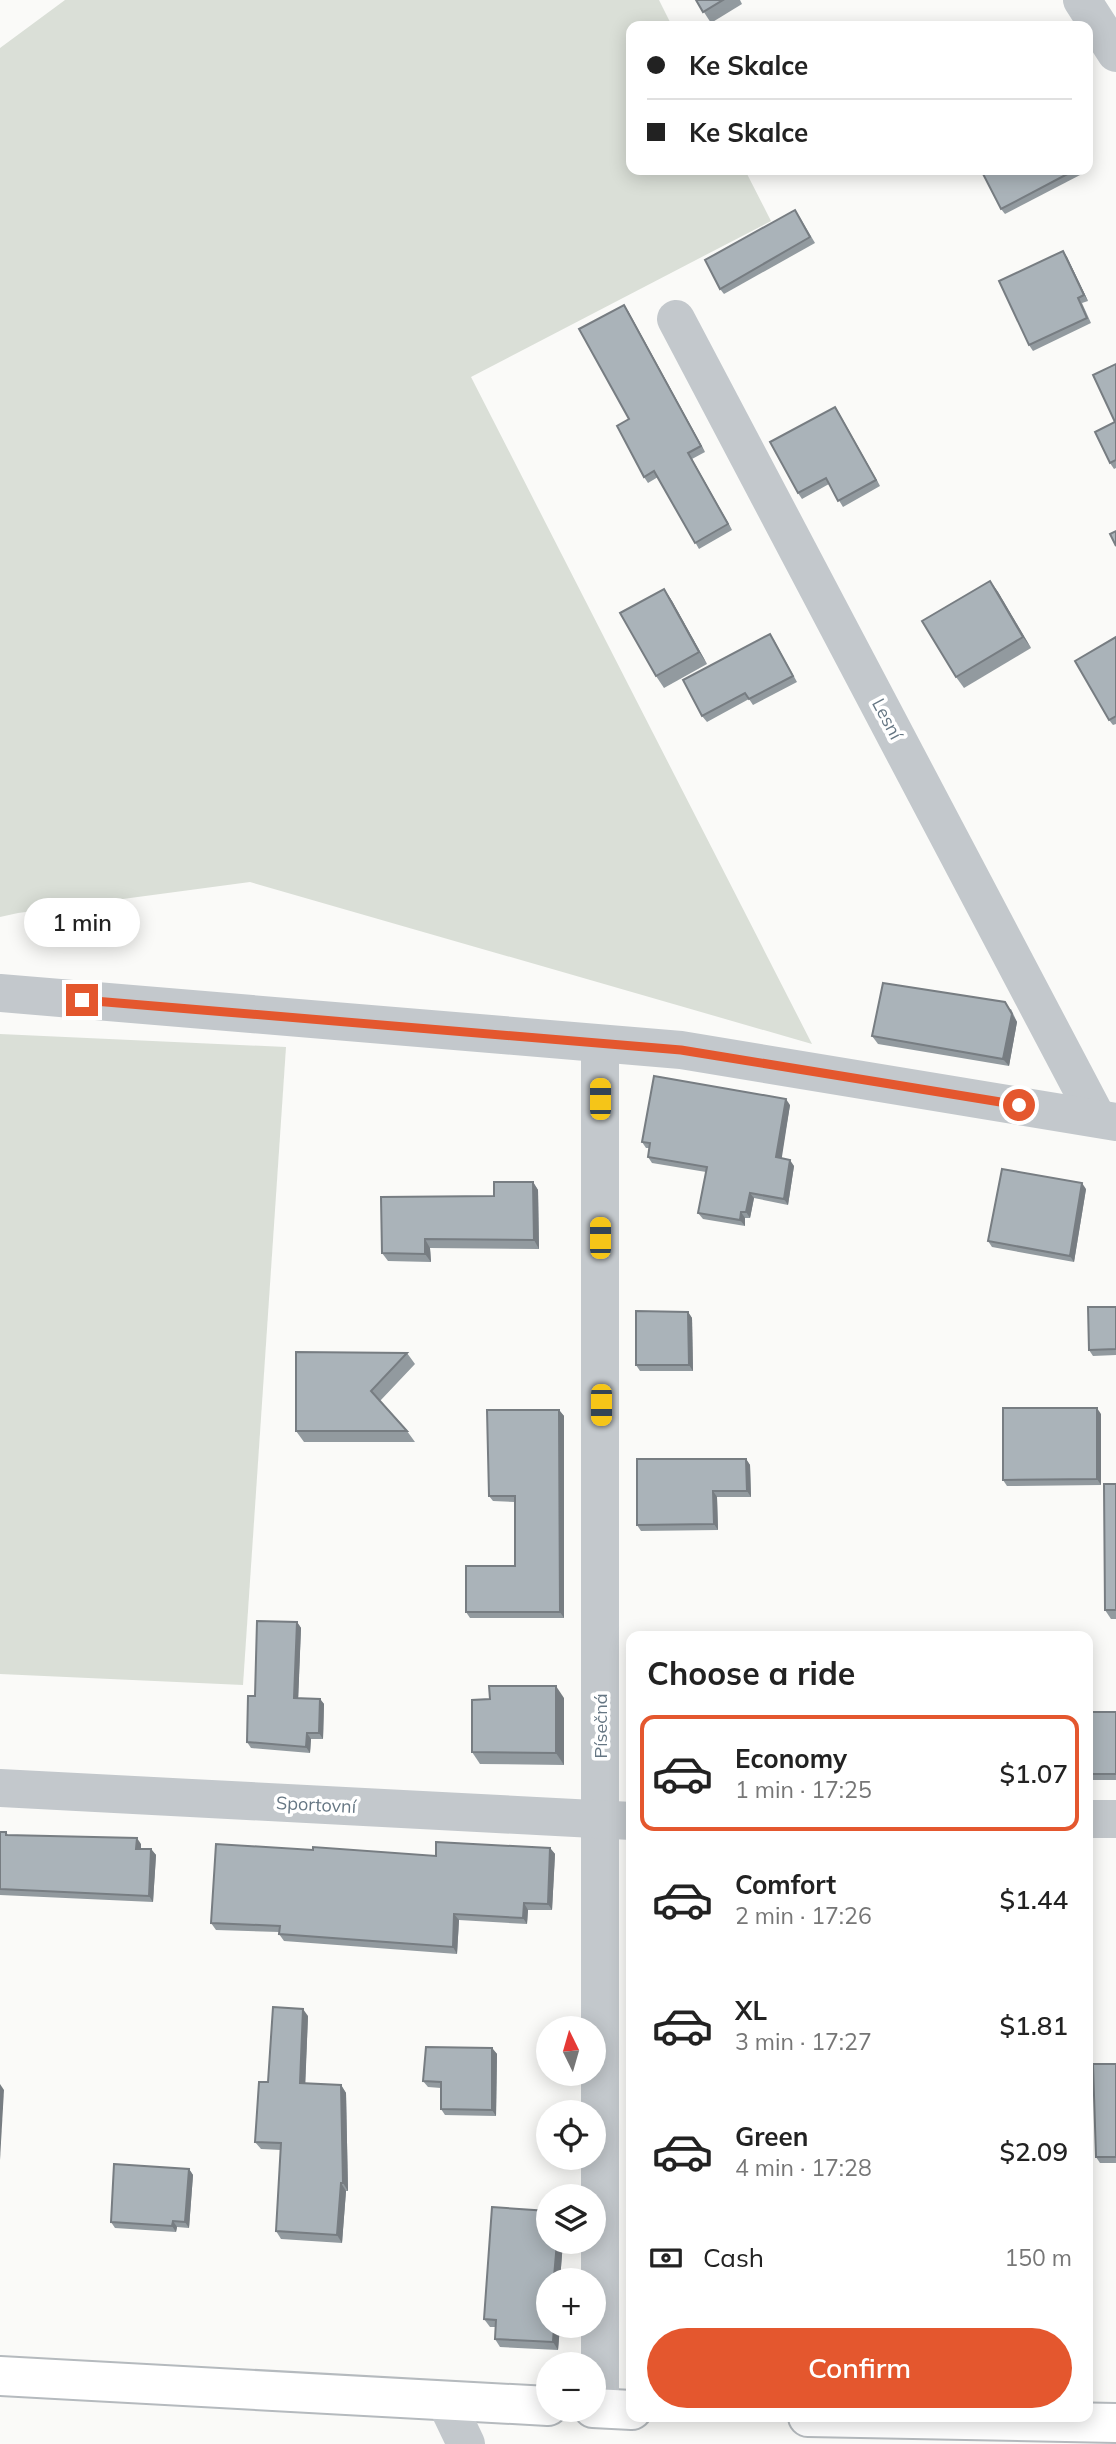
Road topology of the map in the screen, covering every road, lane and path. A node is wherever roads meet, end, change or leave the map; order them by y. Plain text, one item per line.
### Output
1 (1082, 0) edge
2 (1116, 53) edge
3 (676, 320) dead end
4 (0, 993) edge
5 (600, 1044) junction
6 (1107, 1120) edge
7 (0, 1788) edge
8 (1093, 1819) edge
9 (1116, 1819) edge
10 (617, 1821) edge
11 (0, 2375) edge
12 (446, 2402) junction
13 (536, 2406) edge
14 (608, 2409) edge
15 (1065, 2422) edge
16 (1116, 2423) edge
17 (466, 2444) edge

1 - 2 street
3 - 6 street, Lesní
4 - 5 street
5 - 6 street
5 - 10 street, Písečná
7 - 10 street, Sportovní
8 - 9 street
10 - 14 street, Písečná
11 - 12 main road
12 - 13 main road
12 - 17 street
15 - 16 main road

